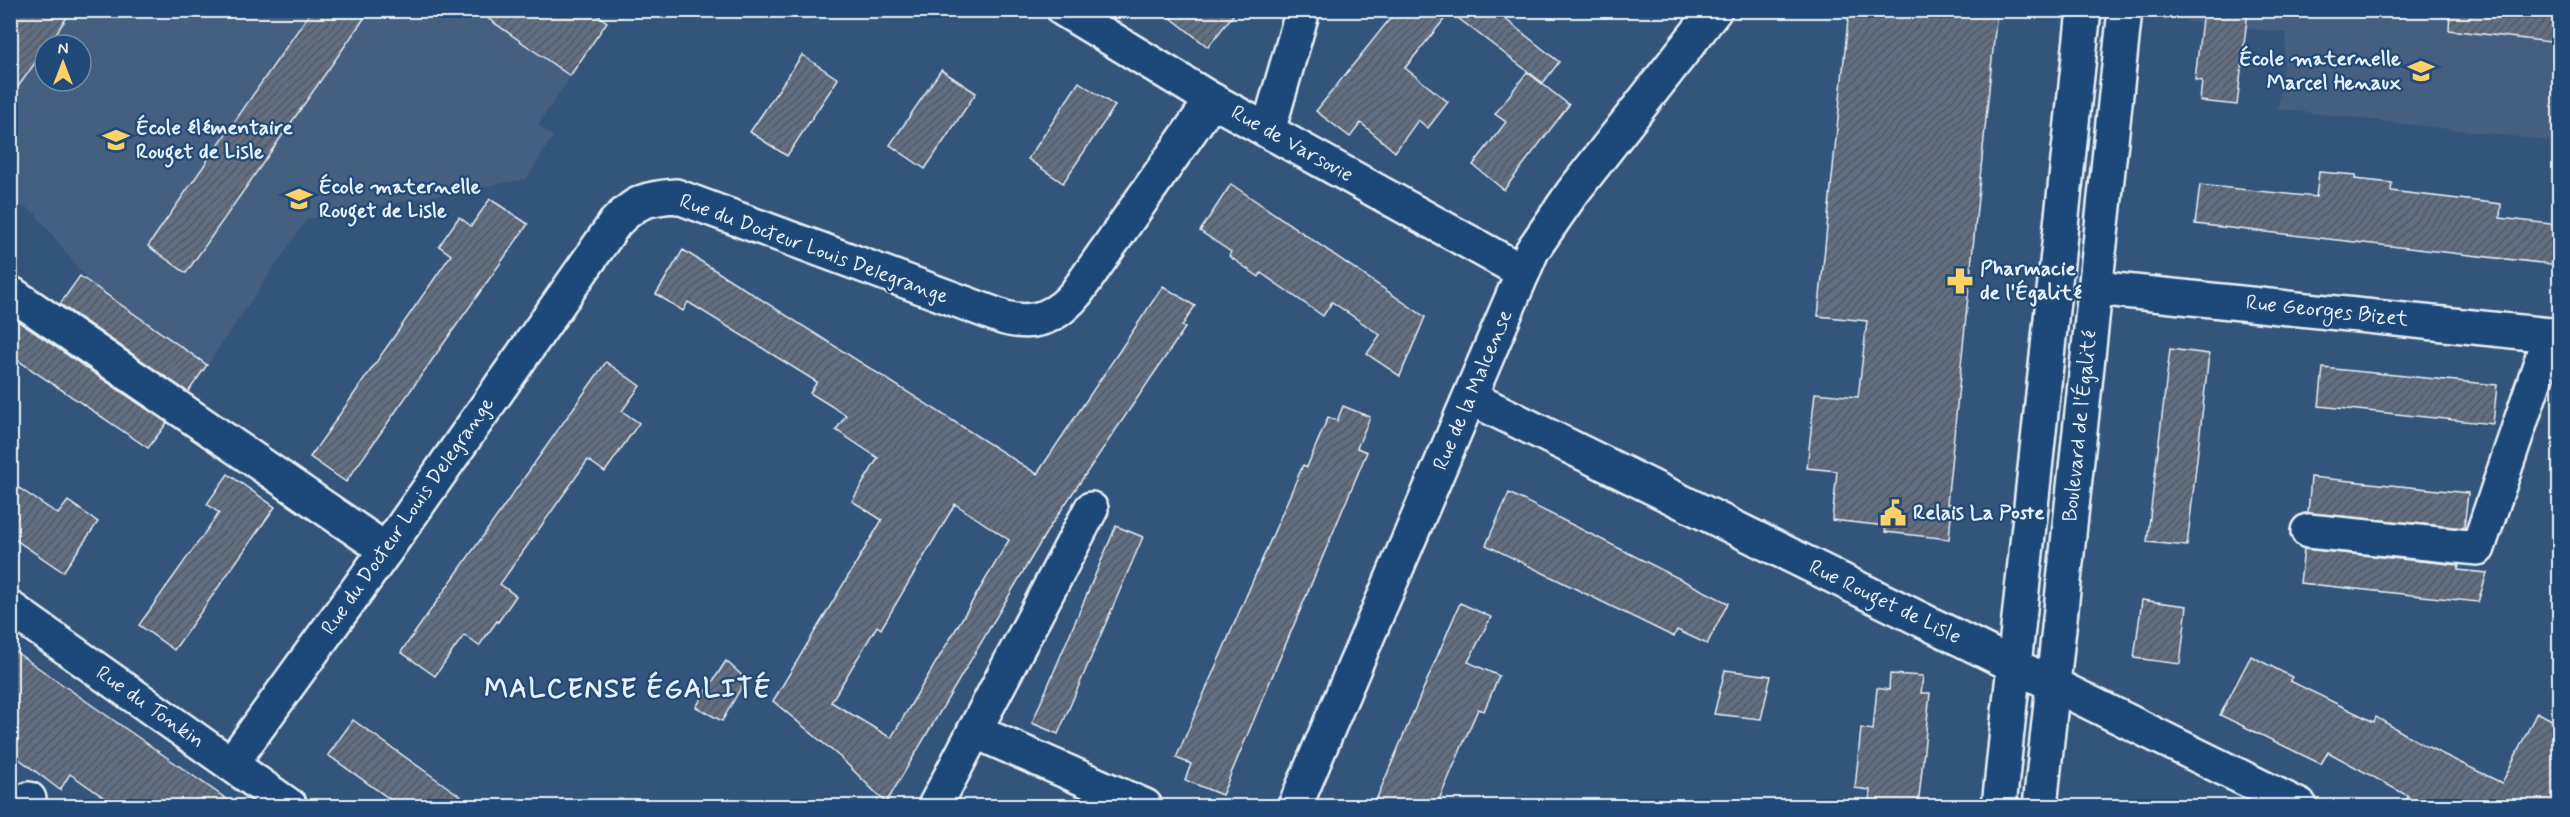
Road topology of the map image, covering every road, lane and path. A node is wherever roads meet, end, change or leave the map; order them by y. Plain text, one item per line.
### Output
1 (1064, 10) edge
2 (1303, 10) edge
3 (1715, 10) edge
4 (2084, 10) edge
5 (2125, 10) edge
6 (1212, 100) junction
7 (1268, 131) junction
8 (1523, 272) junction
9 (2095, 288) junction
10 (12, 294) edge
11 (2554, 335) edge
12 (1471, 398) junction
13 (1091, 508) dead end
14 (2307, 531) dead end
15 (386, 550) junction
16 (10, 608) edge
17 (2014, 665) junction
18 (2054, 685) junction
19 (974, 731) junction
20 (231, 764) junction
21 (290, 807) edge
22 (935, 807) edge
23 (1145, 807) edge
24 (1295, 807) edge
25 (1999, 807) edge
26 (2040, 807) edge
27 (2300, 807) edge

1 - 6 street, Rue de Varsovie
2 - 7 street
3 - 8 street, Rue de la Malcense
4 - 17 street, Boulevard de l'Égalité
5 - 9 street, Boulevard de l'Égalité
6 - 7 street, Rue de Varsovie
6 - 15 street, Rue du Docteur Louis Delegrange
7 - 8 street, Rue de Varsovie
8 - 12 street, Rue de la Malcense
9 - 11 street, Rue Georges Bizet
9 - 18 street, Boulevard de l'Égalité
10 - 15 street
11 - 14 street
12 - 17 street, Rue Rouget de Lisle
12 - 24 street, Rue de la Malcense
13 - 19 street
15 - 20 street, Rue du Docteur Louis Delegrange
16 - 20 street, Rue du Tonkin
17 - 18 street, Rue Rouget de Lisle
17 - 25 street, Boulevard de l'Égalité
18 - 26 street, Boulevard de l'Égalité
18 - 27 street, Rue Rouget de Lisle
19 - 22 street
19 - 23 street
20 - 21 street, Rue du Tonkin

